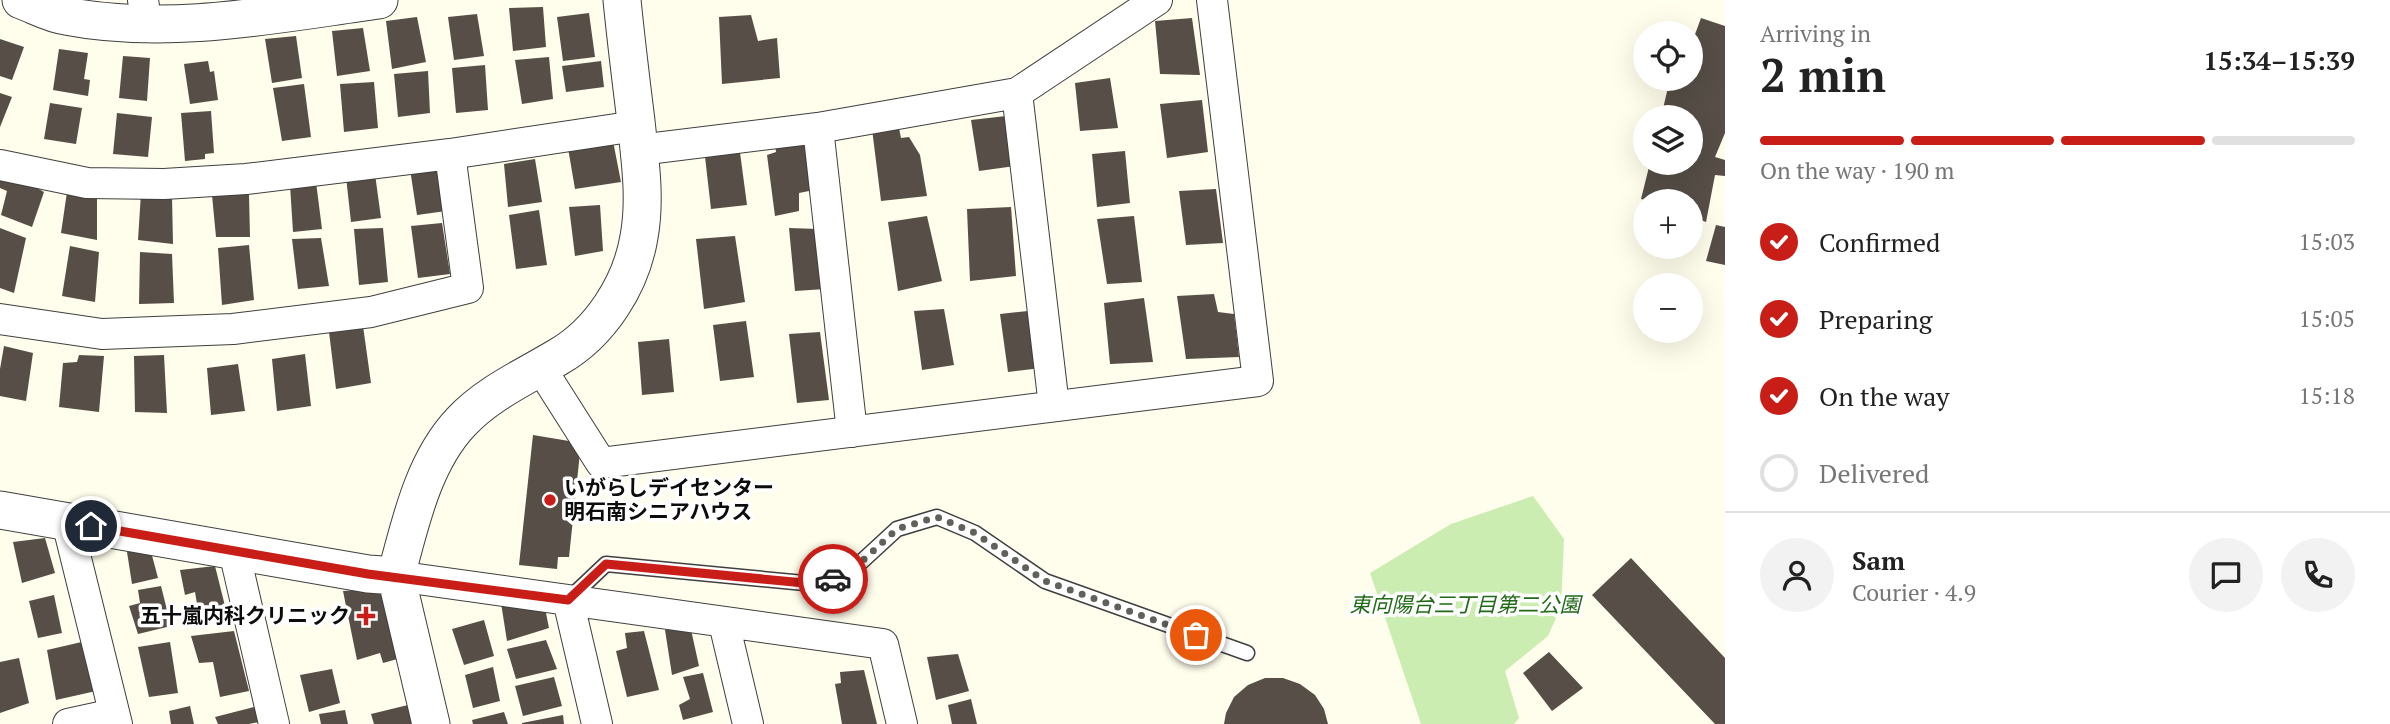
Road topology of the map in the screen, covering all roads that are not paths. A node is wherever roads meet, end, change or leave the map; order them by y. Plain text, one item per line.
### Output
1 (21, 0) edge
2 (379, 0) edge
3 (622, 0) edge
4 (1157, 0) edge
5 (1212, 0) edge
6 (145, 13) edge
7 (1017, 93) junction
8 (818, 128) junction
9 (638, 138) junction
10 (450, 154) junction
11 (0, 165) edge
12 (0, 319) edge
13 (540, 367) junction
14 (1054, 406) junction
15 (852, 432) junction
16 (0, 510) edge
17 (67, 522) junction
18 (233, 551) junction
19 (396, 576) junction
20 (568, 600) junction
21 (724, 623) junction
22 (1247, 653) dead end
23 (115, 719) edge
24 (68, 724) edge
25 (274, 724) edge
26 (431, 724) edge
27 (597, 724) edge
28 (748, 724) edge
29 (902, 724) edge

1 - 6 street
2 - 6 street
3 - 9 street
4 - 7 street
5 - 14 street
7 - 8 street
7 - 14 street
8 - 9 street
8 - 15 street
9 - 10 street
9 - 13 street
10 - 11 street
10 - 12 street
13 - 15 street
13 - 19 street
14 - 15 street
16 - 17 street
17 - 18 street
17 - 23 street
18 - 19 street
18 - 25 street
19 - 20 street
19 - 26 street
20 - 21 street
20 - 22 lane
20 - 27 street
21 - 28 street
21 - 29 street
23 - 24 street

